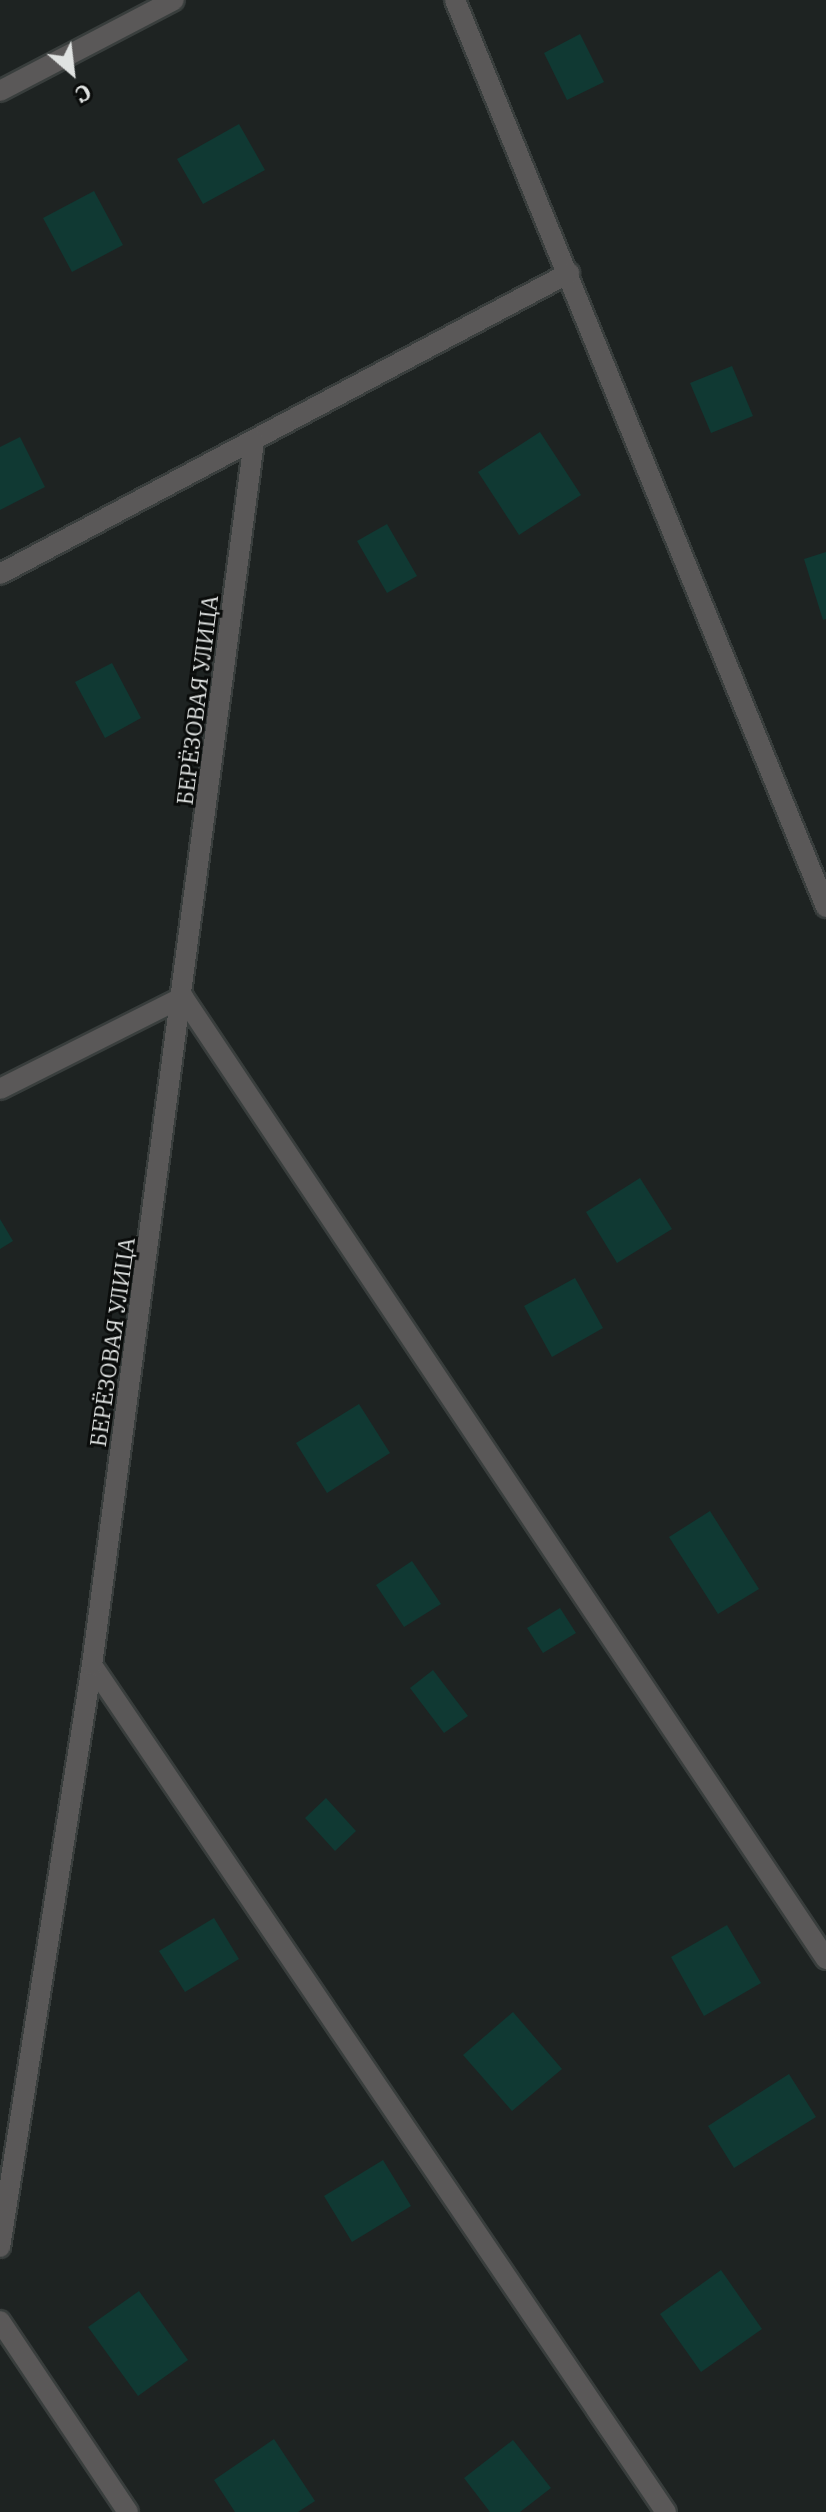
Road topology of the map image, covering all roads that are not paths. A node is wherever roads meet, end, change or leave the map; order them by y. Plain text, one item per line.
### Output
1 (174, 0) edge
2 (455, 0) edge
3 (0, 91) edge
4 (569, 273) junction
5 (254, 441) junction
6 (0, 574) edge
7 (826, 907) edge
8 (183, 997) junction
9 (0, 1089) edge
10 (92, 1665) junction
11 (826, 1959) edge
12 (3, 2198) edge
13 (0, 2247) edge
14 (0, 2321) edge
15 (128, 2512) edge
16 (666, 2512) edge

1 - 3 street
2 - 4 street
4 - 5 street
4 - 7 street
5 - 6 street
5 - 8 street, БЕРЁЗОВАЯ УЛИЦА
8 - 9 street
8 - 10 street, БЕРЁЗОВАЯ УЛИЦА
8 - 11 street
10 - 12 street, БЕРЁЗОВАЯ УЛИЦА
10 - 16 street
12 - 13 street, БЕРЁЗОВАЯ УЛИЦА
14 - 15 street

